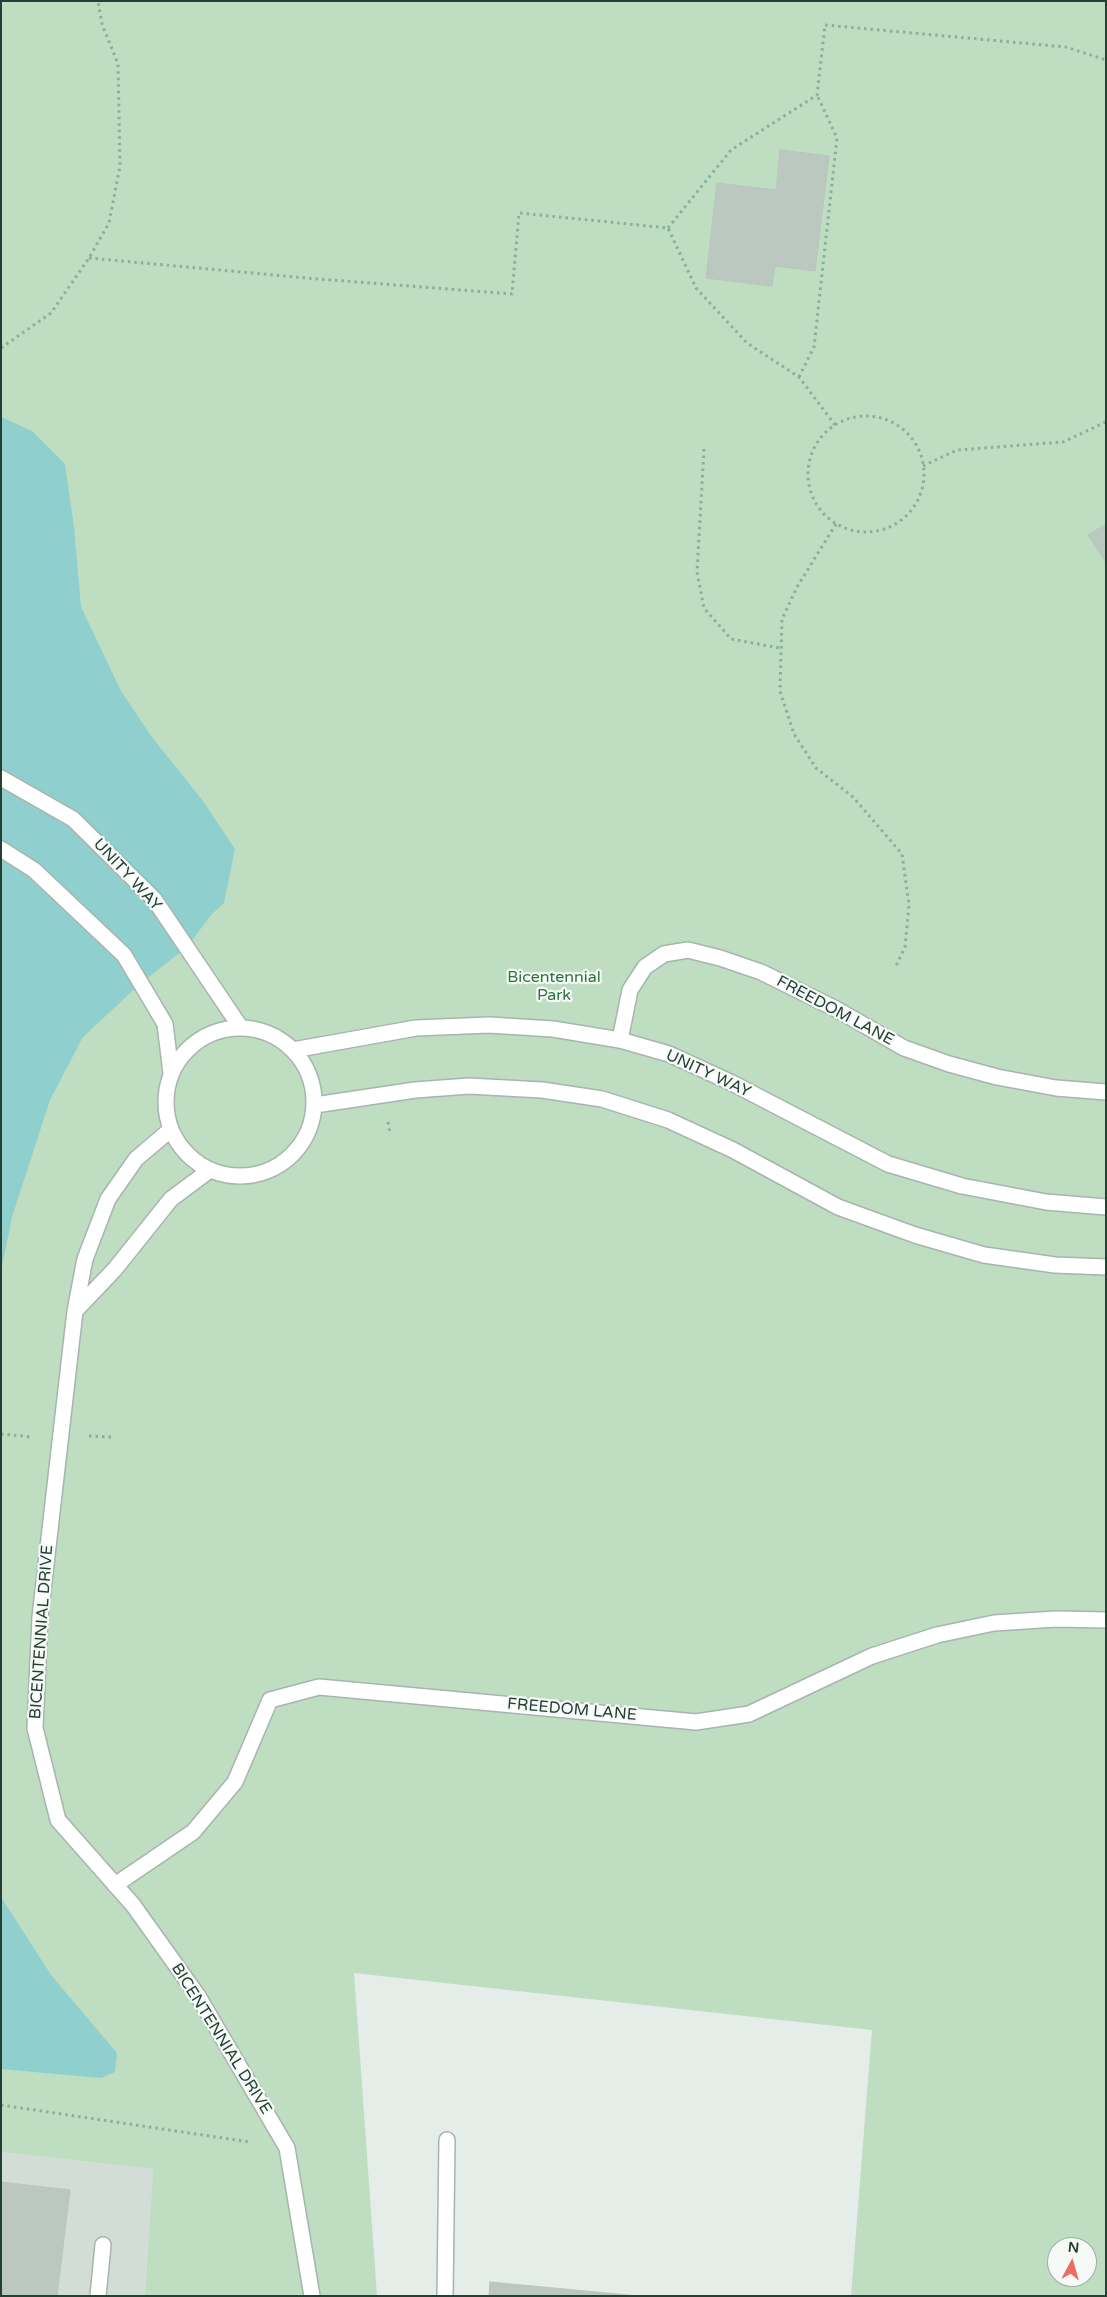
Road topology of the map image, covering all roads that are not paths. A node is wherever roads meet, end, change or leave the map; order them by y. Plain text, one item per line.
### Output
1 (1, 778) edge
2 (1, 849) edge
3 (241, 1028) junction
4 (620, 1040) junction
5 (293, 1050) junction
6 (171, 1073) junction
7 (1106, 1092) edge
8 (315, 1105) junction
9 (170, 1130) junction
10 (210, 1170) junction
11 (1106, 1207) edge
12 (1106, 1267) edge
13 (75, 1311) junction
14 (1106, 1620) edge
15 (116, 1885) junction
16 (446, 2140) dead end
17 (103, 2245) dead end
18 (98, 2296) edge
19 (312, 2296) edge
20 (445, 2296) edge

1 - 3 street, UNITY WAY
2 - 6 street
3 - 5 street
3 - 6 street
4 - 5 street, UNITY WAY
4 - 7 street, FREEDOM LANE
4 - 11 street, UNITY WAY
5 - 8 street
6 - 9 street
8 - 10 street
8 - 12 street
9 - 10 street
9 - 13 street, BICENTENNIAL DRIVE
10 - 13 street
13 - 15 street, BICENTENNIAL DRIVE
14 - 15 street, FREEDOM LANE
15 - 19 street, BICENTENNIAL DRIVE
16 - 20 street
17 - 18 street

